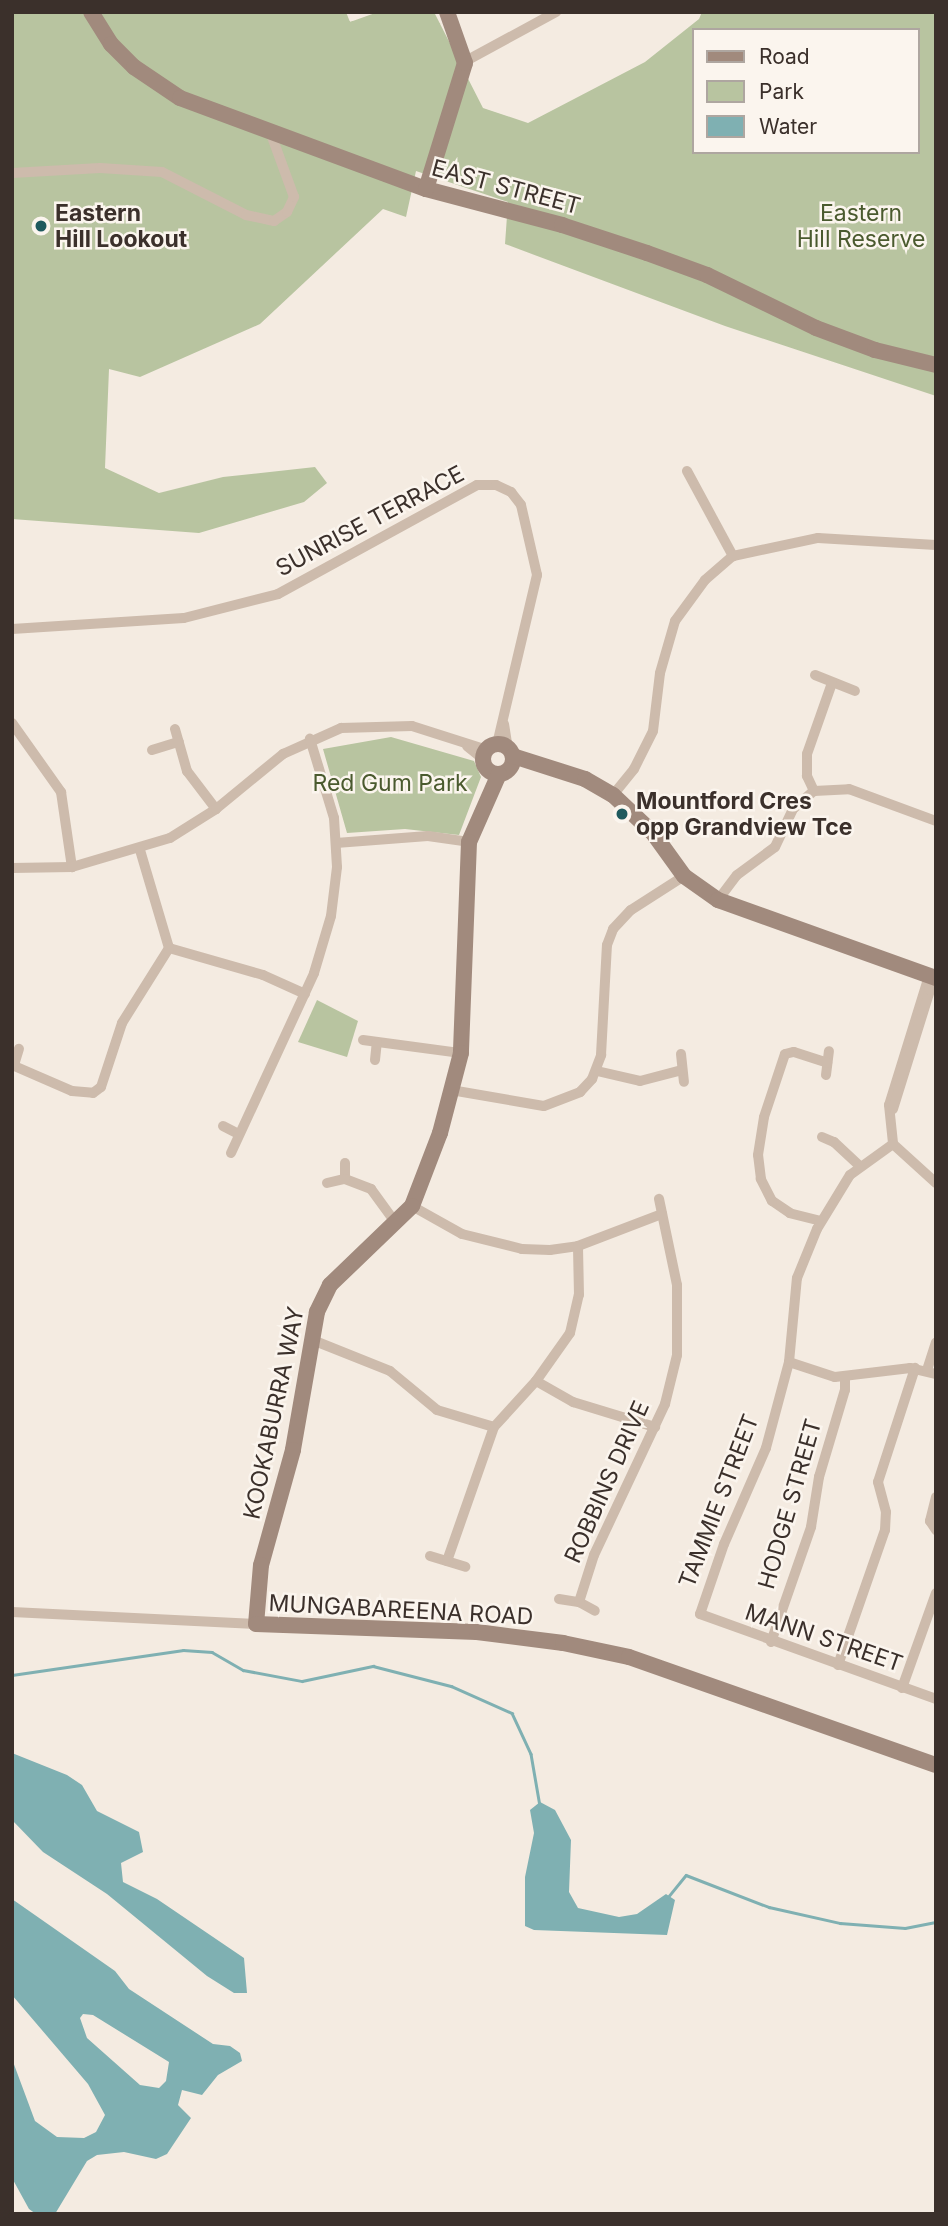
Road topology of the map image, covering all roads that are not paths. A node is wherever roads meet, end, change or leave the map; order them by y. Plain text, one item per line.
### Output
1 (91, 12) edge
2 (447, 12) edge
3 (556, 12) edge
4 (464, 62) junction
5 (271, 134) junction
6 (12, 173) edge
7 (426, 189) junction
8 (936, 365) edge
9 (687, 471) dead end
10 (936, 545) edge
11 (733, 556) junction
12 (12, 629) edge
13 (815, 675) dead end
14 (832, 683) junction
15 (855, 691) dead end
16 (12, 723) edge
17 (175, 729) dead end
18 (310, 739) junction
19 (178, 742) junction
20 (152, 750) dead end
21 (498, 759) junction
22 (814, 791) junction
23 (613, 795) junction
24 (216, 809) junction
25 (935, 820) edge
26 (469, 842) junction
27 (337, 843) junction
28 (140, 850) junction
29 (72, 867) junction
30 (12, 868) edge
31 (684, 876) junction
32 (718, 900) junction
33 (169, 948) junction
34 (933, 977) edge
35 (304, 994) junction
36 (363, 1040) dead end
37 (377, 1042) junction
38 (19, 1049) dead end
39 (461, 1053) junction
40 (681, 1054) dead end
41 (375, 1060) dead end
42 (13, 1065) edge
43 (597, 1071) junction
44 (826, 1075) dead end
45 (452, 1090) junction
46 (223, 1126) dead end
47 (239, 1134) junction
48 (821, 1139) dead end
49 (892, 1144) junction
50 (231, 1153) dead end
51 (345, 1163) dead end
52 (860, 1166) junction
53 (345, 1179) junction
54 (936, 1182) edge
55 (327, 1183) dead end
56 (659, 1199) dead end
57 (412, 1206) junction
58 (662, 1214) junction
59 (821, 1221) junction
60 (396, 1222) junction
61 (578, 1246) junction
62 (310, 1339) junction
63 (936, 1342) edge
64 (789, 1362) junction
65 (926, 1371) edge
66 (845, 1377) junction
67 (536, 1381) junction
68 (494, 1427) junction
69 (655, 1427) junction
70 (936, 1497) edge
71 (936, 1530) edge
72 (430, 1556) dead end
73 (447, 1561) junction
74 (465, 1567) dead end
75 (936, 1593) edge
76 (559, 1600) dead end
77 (579, 1602) junction
78 (595, 1611) dead end
79 (12, 1612) edge
80 (700, 1614) joint
81 (256, 1624) junction
82 (930, 1625) edge
83 (771, 1642) junction
84 (838, 1665) junction
85 (902, 1688) junction
86 (936, 1699) edge
87 (936, 1765) edge

1 - 5 street, EAST STREET
2 - 4 street
3 - 4 street
4 - 7 street
5 - 6 street
5 - 7 street, EAST STREET
7 - 8 street, EAST STREET
9 - 11 street
10 - 11 street
11 - 23 street
12 - 21 street, SUNRISE TERRACE
13 - 14 street
14 - 15 street
14 - 22 street
16 - 29 street
17 - 19 street
18 - 21 street
18 - 24 street
18 - 27 street
19 - 20 street
19 - 24 street
21 - 23 street
21 - 26 street, KOOKABURRA WAY
22 - 25 street
22 - 32 street
23 - 31 street
24 - 28 street
26 - 27 street
26 - 39 street, KOOKABURRA WAY
27 - 35 street
28 - 29 street
28 - 33 street
29 - 30 street
31 - 32 street
31 - 43 street
32 - 34 street
33 - 35 street
33 - 42 street
34 - 49 street
35 - 47 street
36 - 37 street
37 - 39 street
37 - 41 street
38 - 42 street
39 - 45 street, KOOKABURRA WAY
40 - 43 street
43 - 45 street
44 - 59 street
45 - 57 street, KOOKABURRA WAY
46 - 47 street
47 - 50 street
48 - 52 street
49 - 52 street
49 - 54 street
51 - 53 street
52 - 59 street, TAMMIE STREET
53 - 55 street
53 - 60 street
56 - 58 street, ROBBINS DRIVE
57 - 60 street, KOOKABURRA WAY
57 - 61 street
58 - 61 street
58 - 69 street, ROBBINS DRIVE
59 - 64 street, TAMMIE STREET
60 - 62 street, KOOKABURRA WAY
61 - 67 street
62 - 68 street
62 - 81 street, KOOKABURRA WAY
63 - 65 street
64 - 66 street
64 - 80 street, TAMMIE STREET
65 - 66 street
65 - 84 street
66 - 83 street, HODGE STREET
67 - 68 street
67 - 69 street
68 - 73 street
69 - 77 street, ROBBINS DRIVE
70 - 71 street
72 - 73 street
73 - 74 street
75 - 82 street
76 - 77 street
77 - 78 street
79 - 81 street, MUNGABAREENA ROAD
80 - 83 street, MANN STREET
81 - 87 street, MUNGABAREENA ROAD
82 - 85 street
83 - 84 street, MANN STREET
84 - 85 street, MANN STREET
85 - 86 street, MANN STREET

